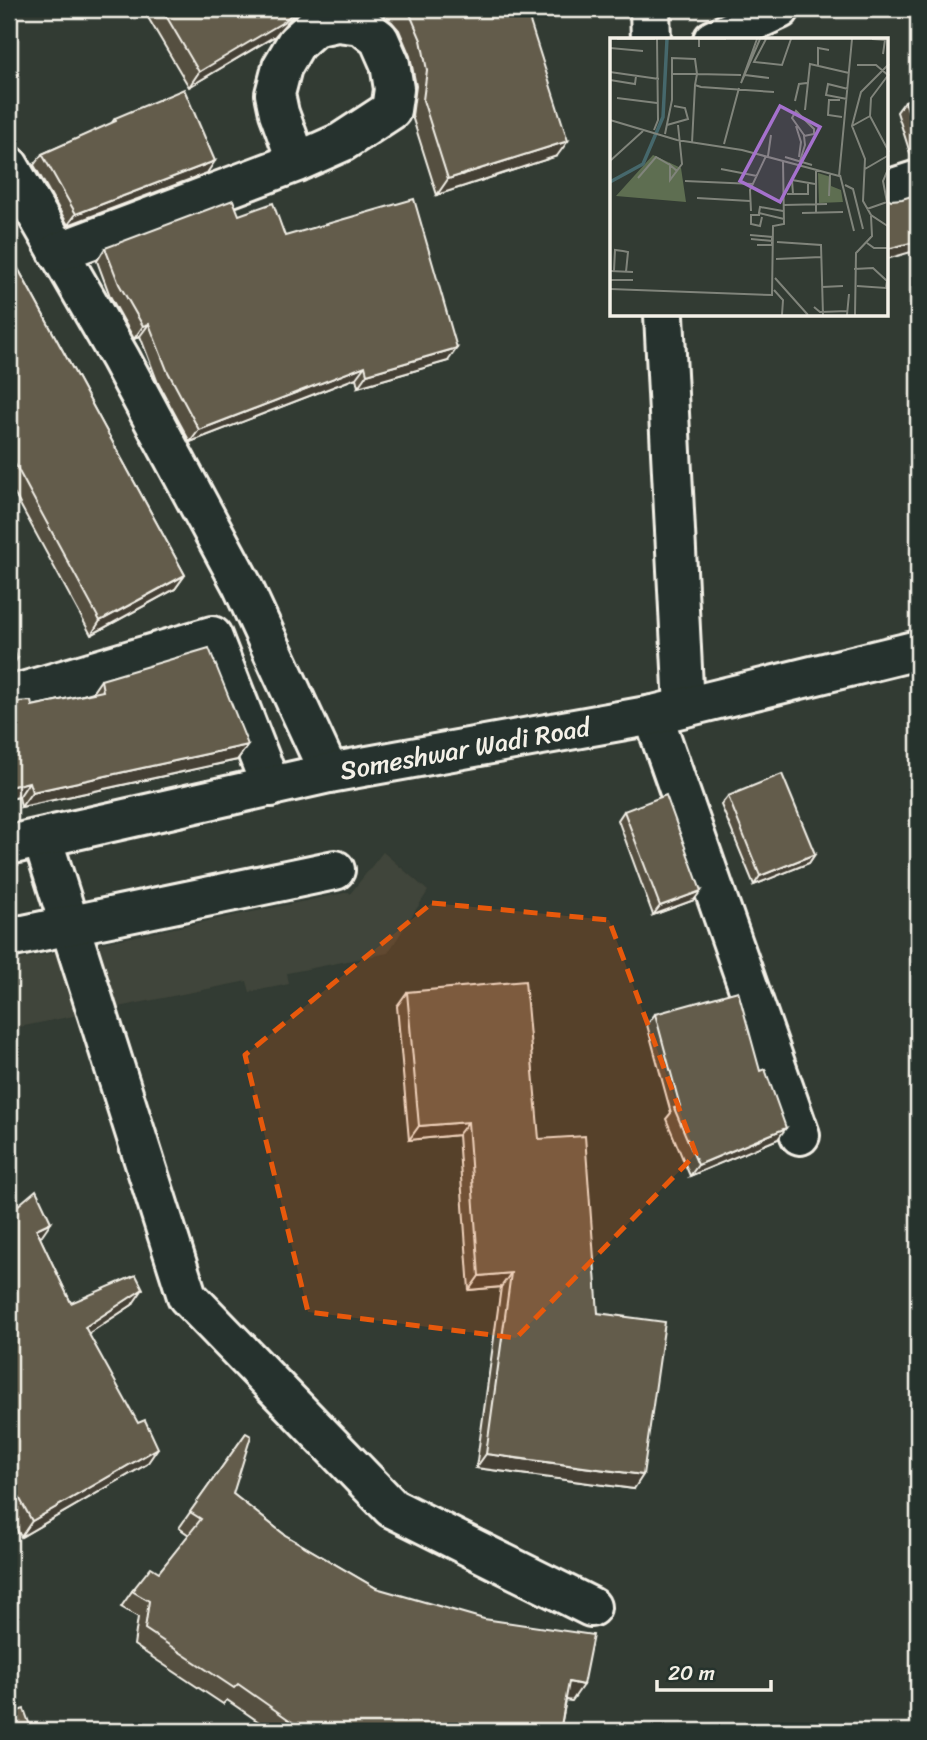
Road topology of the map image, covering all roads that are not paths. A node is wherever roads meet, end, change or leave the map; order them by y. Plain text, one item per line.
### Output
1 (650, 9) edge
2 (780, 9) edge
3 (651, 38) edge
4 (717, 38) edge
5 (297, 162) dead end
6 (9, 166) edge
7 (918, 180) edge
8 (888, 190) edge
9 (58, 252) junction
10 (664, 317) edge
11 (918, 650) edge
12 (9, 696) edge
13 (669, 711) junction
14 (329, 773) junction
15 (271, 787) junction
16 (25, 842) edge
17 (335, 870) dead end
18 (69, 926) junction
19 (9, 939) edge
20 (800, 1135) dead end
21 (591, 1608) dead end

1 - 3 street
2 - 4 street
5 - 9 street
6 - 9 street
7 - 8 street
9 - 14 street
10 - 13 street
11 - 13 street, Someshwar Wadi Road
12 - 15 street
13 - 14 street, Someshwar Wadi Road
13 - 20 street
14 - 15 street, Someshwar Wadi Road
15 - 16 street, Someshwar Wadi Road
16 - 18 street
17 - 18 street
18 - 19 street
18 - 21 street

